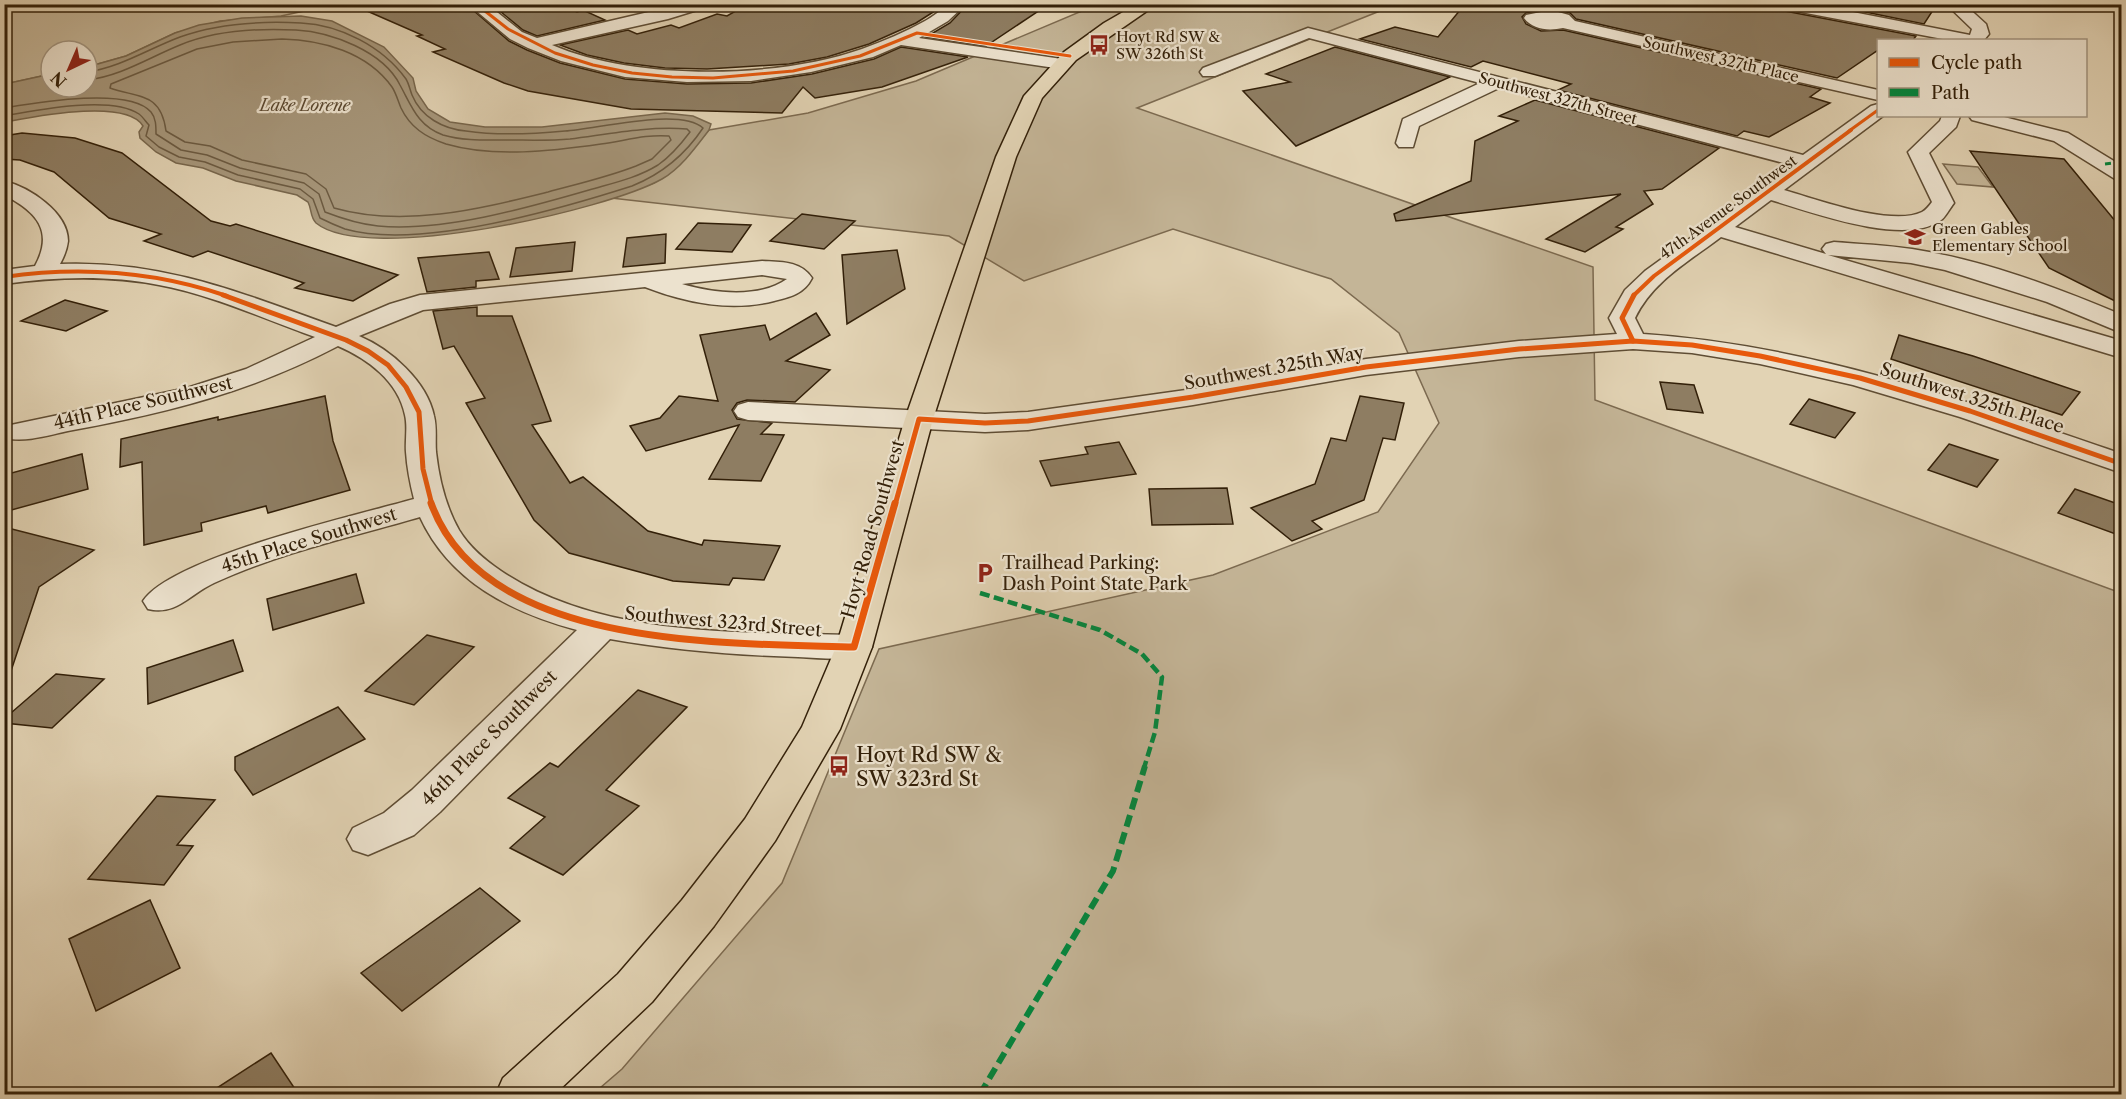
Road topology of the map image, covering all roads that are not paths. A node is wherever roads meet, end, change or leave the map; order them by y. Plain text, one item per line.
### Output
1 (476, 4) edge
2 (701, 4) edge
3 (958, 4) edge
4 (1149, 4) edge
5 (1785, 4) edge
6 (1954, 4) edge
7 (2114, 4) edge
8 (2121, 6) edge
9 (1564, 23) dead end
10 (908, 37) junction
11 (1968, 39) edge
12 (1974, 39) edge
13 (534, 44) junction
14 (1066, 60) junction
15 (1209, 72) dead end
16 (1497, 82) junction
17 (1877, 95) edge
18 (1877, 111) edge
19 (1951, 117) edge
20 (1983, 117) edge
21 (1406, 143) dead end
22 (1808, 164) junction
23 (2121, 175) edge
24 (4, 187) edge
25 (1768, 192) junction
26 (1718, 230) junction
27 (1761, 242) junction
28 (43, 273) junction
29 (4, 277) edge
30 (651, 281) junction
31 (2090, 313) junction
32 (2121, 325) edge
33 (2077, 336) junction
34 (338, 338) junction
35 (1633, 341) junction
36 (2121, 350) edge
37 (748, 411) dead end
38 (920, 419) junction
39 (16, 432) dead end
40 (2121, 464) edge
41 (430, 504) junction
42 (160, 601) dead end
43 (602, 626) junction
44 (854, 647) junction
45 (368, 839) dead end
46 (521, 1095) edge

1 - 13 street
2 - 13 street
3 - 10 street
4 - 14 main road, Hoyt Road Southwest
5 - 11 street
6 - 12 street
7 - 8 street
9 - 17 street, Southwest 327th Place
10 - 13 street
10 - 14 street
14 - 38 main road, Hoyt Road Southwest
15 - 16 street, Southwest 327th Street
16 - 21 street
16 - 22 street, Southwest 327th Street
18 - 22 street, 47th Avenue Southwest
19 - 25 street
20 - 23 street
22 - 25 street, 47th Avenue Southwest
24 - 28 street
25 - 26 street, 47th Avenue Southwest
26 - 27 street
26 - 35 street, 47th Avenue Southwest
27 - 31 street
27 - 33 street
28 - 29 street, Southwest 323rd Street
28 - 34 street, Southwest 323rd Street
30 - 30 street, 44th Place Southwest
30 - 34 street, 44th Place Southwest
31 - 32 street
31 - 33 street
33 - 36 street
34 - 39 street, 44th Place Southwest
34 - 41 street, Southwest 323rd Street
35 - 38 street, Southwest 325th Way
35 - 40 street, Southwest 325th Place
37 - 38 street, Southwest 325th Way
38 - 44 main road, Hoyt Road Southwest
41 - 42 street, 45th Place Southwest
41 - 43 street, Southwest 323rd Street
43 - 44 street, Southwest 323rd Street
43 - 45 street, 46th Place Southwest
44 - 46 main road, Hoyt Road Southwest

